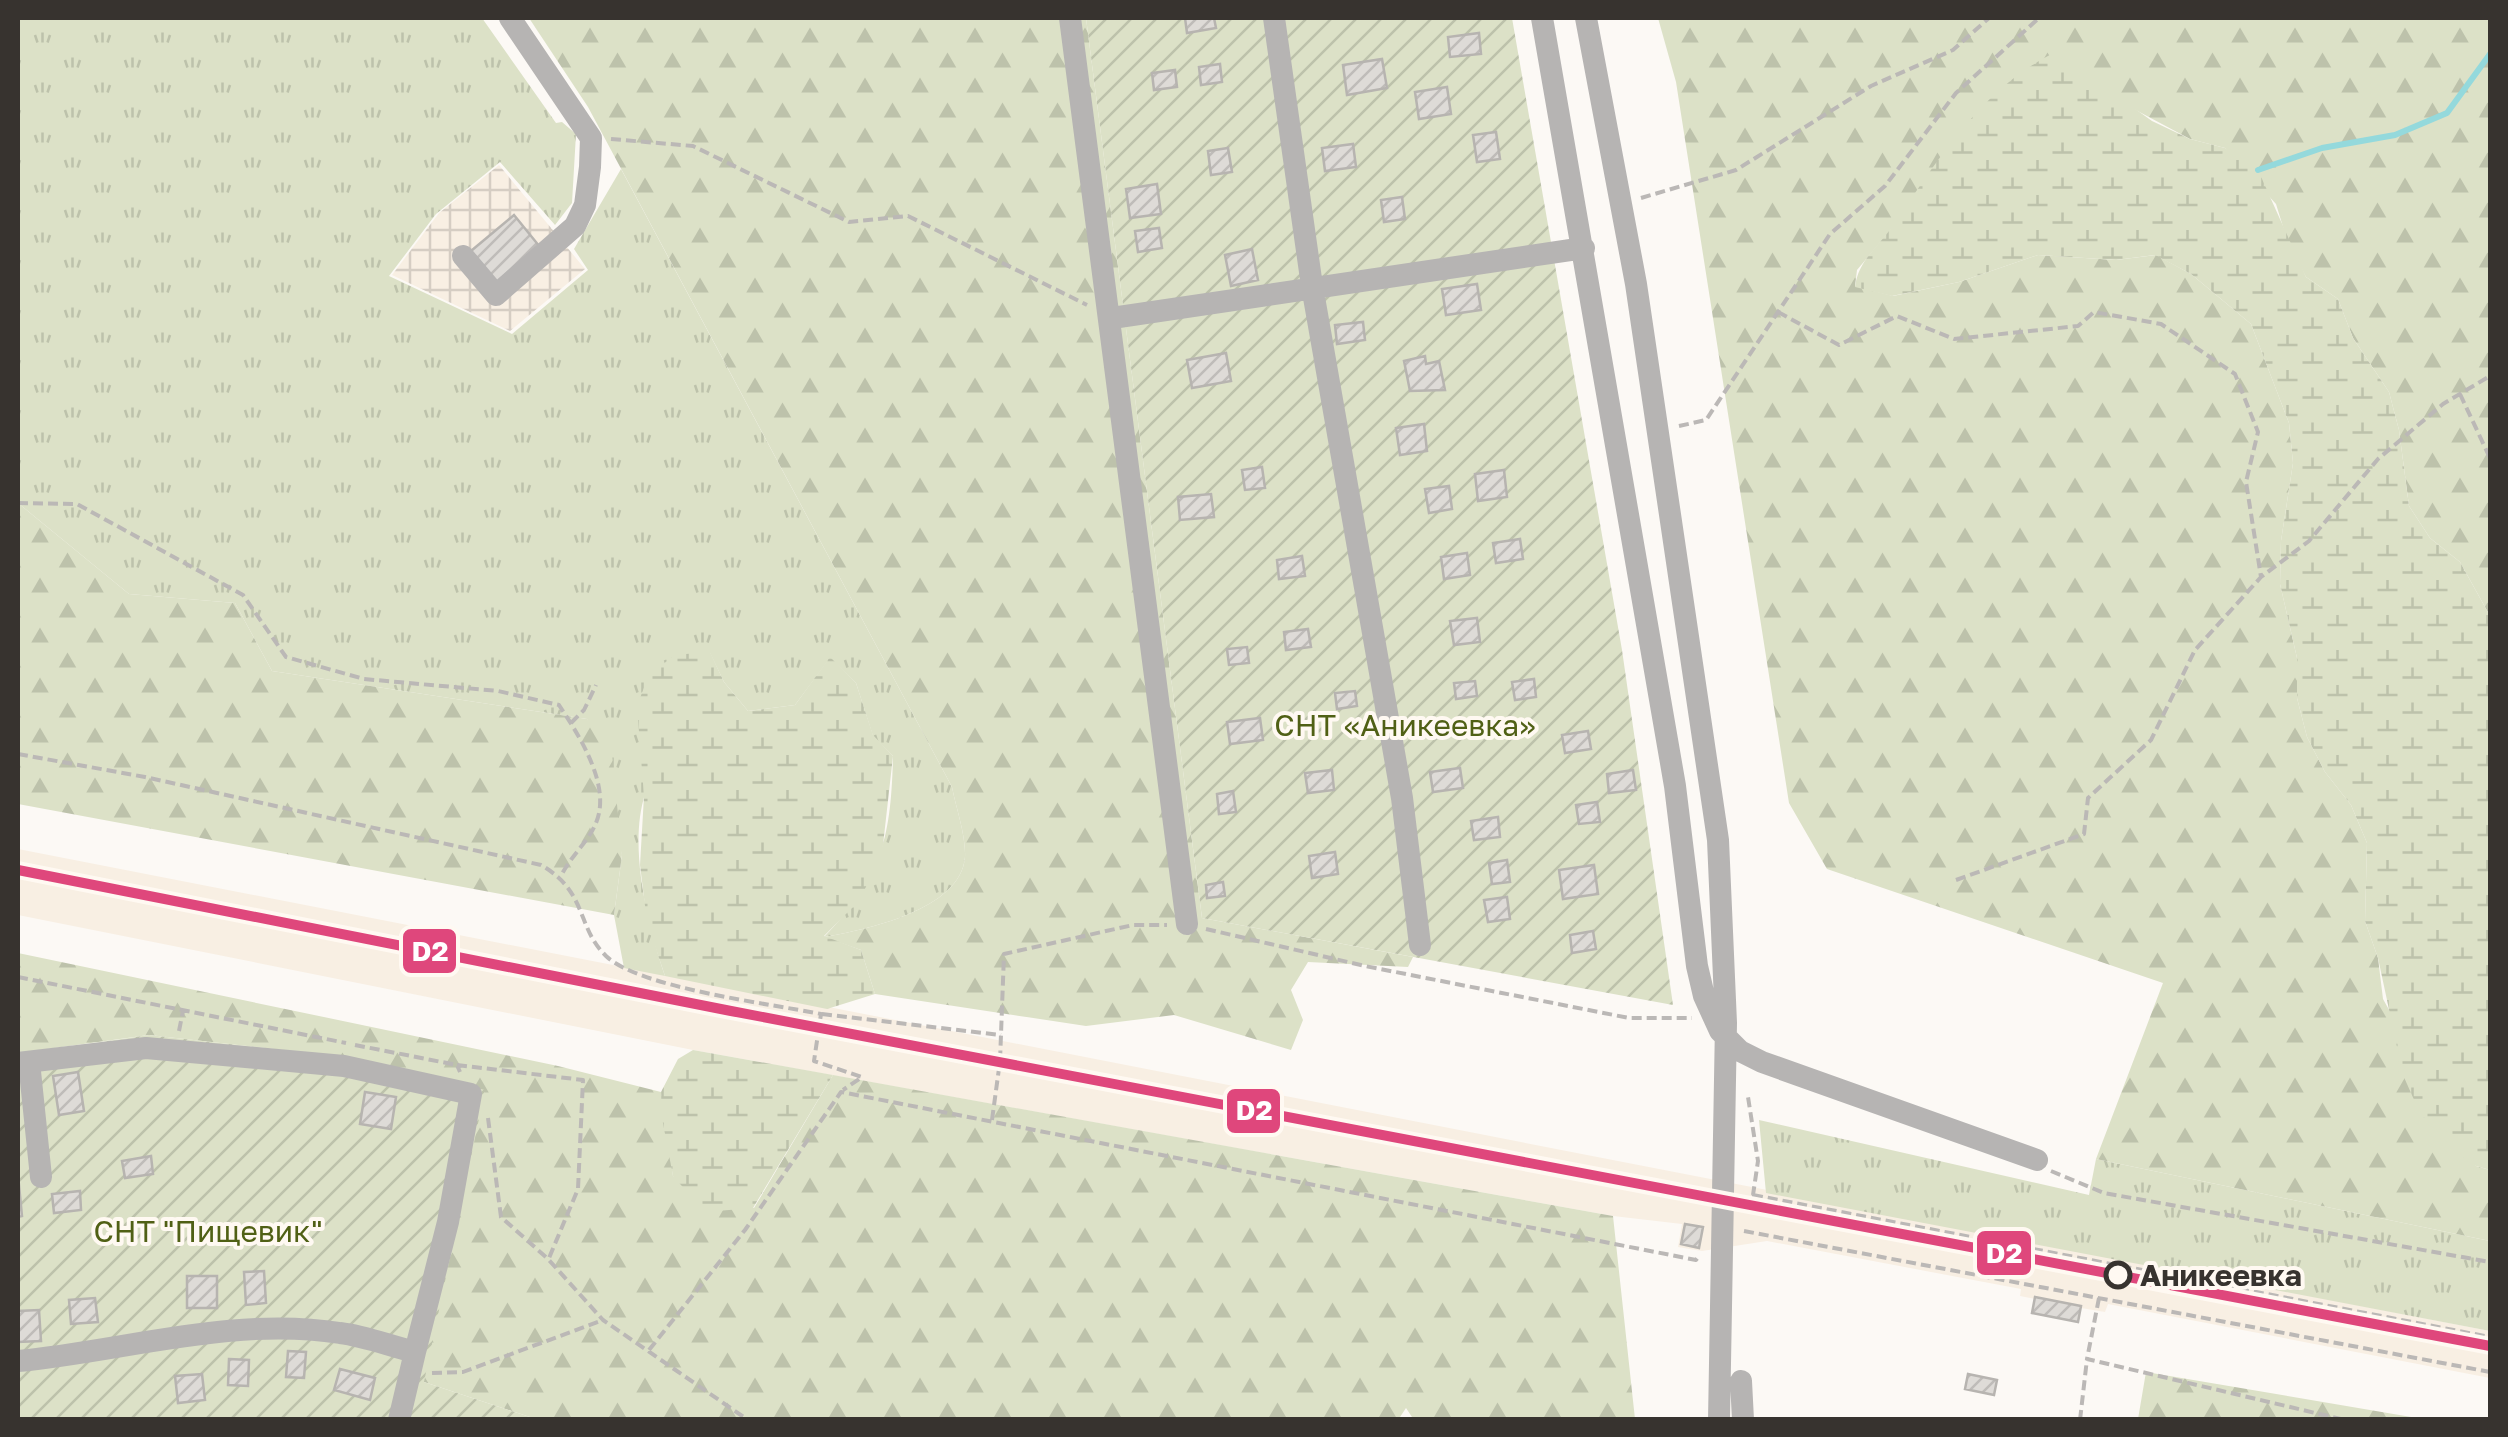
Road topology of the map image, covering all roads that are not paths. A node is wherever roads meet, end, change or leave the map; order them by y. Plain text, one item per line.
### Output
1 (510, 18) edge
2 (1070, 18) edge
3 (1274, 18) edge
4 (1542, 18) edge
5 (1586, 18) edge
6 (1584, 248) junction
7 (463, 256) dead end
8 (1312, 286) junction
9 (1112, 318) junction
10 (1187, 924) road end
11 (1420, 945) dead end
12 (23, 1062) edge
13 (2036, 1160) road end
14 (40, 1177) dead end
15 (414, 1352) junction
16 (18, 1361) edge
17 (1740, 1381) dead end
18 (399, 1420) edge
19 (1719, 1420) edge
20 (1744, 1420) edge

1 - 7 street
2 - 9 street
3 - 8 street
4 - 6 street
5 - 19 street
6 - 8 street
6 - 13 street
8 - 9 street
8 - 11 street
9 - 10 street
12 - 14 street
12 - 15 street
15 - 16 street
15 - 18 street
17 - 20 street

